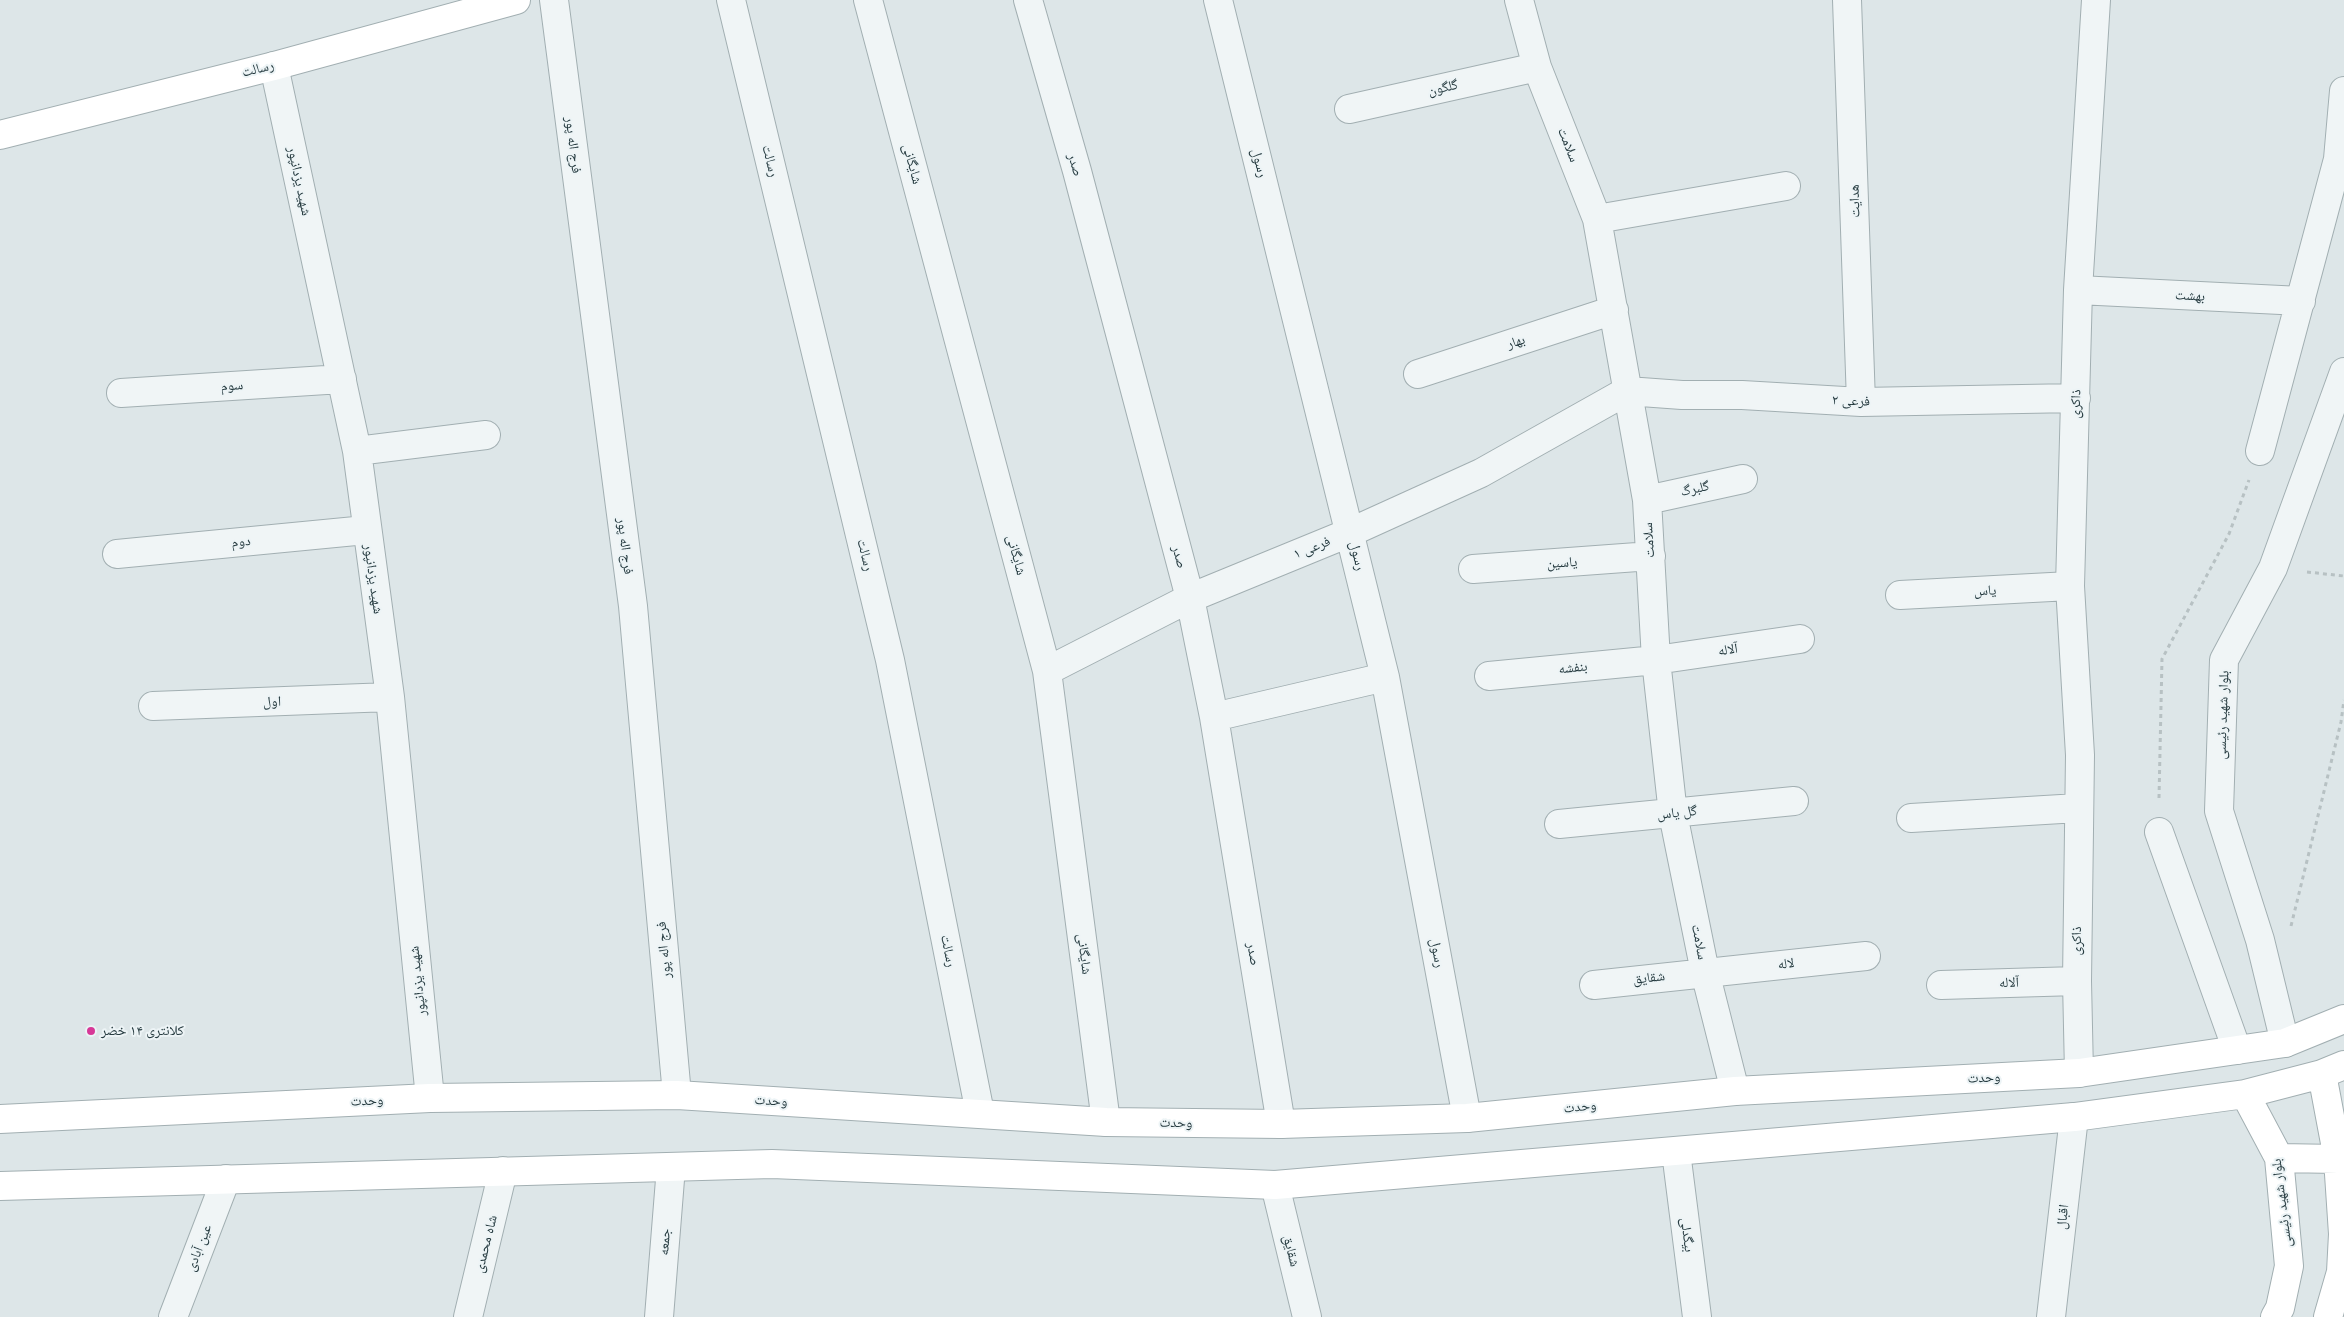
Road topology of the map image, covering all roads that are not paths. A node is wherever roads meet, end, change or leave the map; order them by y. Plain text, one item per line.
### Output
1 (516, 0) edge
2 (554, 0) edge
3 (732, 0) edge
4 (868, 0) edge
5 (1028, 0) edge
6 (1218, 0) edge
7 (1519, 0) edge
8 (1847, 0) edge
9 (2096, 0) edge
10 (274, 66) junction
11 (1537, 67) junction
12 (2344, 91) edge
13 (1349, 109) dead end
14 (0, 135) edge
15 (1786, 186) dead end
16 (1597, 219) junction
17 (2078, 290) junction
18 (2301, 301) junction
19 (1614, 310) junction
20 (2344, 372) edge
21 (1418, 374) dead end
22 (342, 379) junction
23 (1627, 391) junction
24 (121, 393) dead end
25 (2076, 398) junction
26 (1861, 402) junction
27 (486, 435) dead end
28 (357, 451) junction
29 (2260, 451) road end
30 (1743, 479) dead end
31 (1647, 500) junction
32 (366, 530) junction
33 (1351, 532) junction
34 (117, 554) dead end
35 (1651, 556) junction
36 (1473, 569) dead end
37 (2070, 586) junction
38 (1900, 595) dead end
39 (1190, 598) junction
40 (1800, 640) dead end
41 (1656, 660) junction
42 (1047, 671) junction
43 (1489, 676) dead end
44 (1385, 678) junction
45 (390, 697) junction
46 (153, 706) dead end
47 (1214, 717) junction
48 (1794, 801) dead end
49 (2078, 808) junction
50 (1673, 814) junction
51 (1911, 818) dead end
52 (1559, 824) dead end
53 (2159, 832) road end
54 (1866, 956) dead end
55 (1705, 972) junction
56 (2077, 981) junction
57 (1594, 985) dead end
58 (1941, 985) dead end
59 (2344, 1019) edge
60 (2285, 1043) junction
61 (2237, 1050) junction
62 (2333, 1069) edge
63 (2079, 1073) junction
64 (1735, 1091) junction
65 (2244, 1094) junction
66 (677, 1095) junction
67 (430, 1098) junction
68 (980, 1114) junction
69 (2074, 1117) junction
70 (1467, 1118) junction
71 (0, 1119) edge
72 (1106, 1122) junction
73 (1281, 1124) junction
74 (1676, 1152) junction
75 (2279, 1158) junction
76 (2338, 1159) junction
77 (671, 1167) junction
78 (503, 1171) junction
79 (226, 1179) junction
80 (1275, 1185) junction
81 (0, 1186) edge
82 (180, 1316) edge
83 (468, 1317) edge
84 (659, 1317) edge
85 (1307, 1317) edge
86 (1697, 1317) edge
87 (2051, 1317) edge
88 (2275, 1317) edge
89 (2328, 1317) edge

1 - 10 main road, رسالت
2 - 66 street, فرج اله پور
3 - 68 street, رسالت
4 - 42 street, شایگانی
5 - 39 street, صدر
6 - 33 street, رسول
7 - 11 street, سلامت
8 - 26 street, هدایت
9 - 17 street, ذاکری
10 - 14 main road, رسالت
10 - 22 street, شهید یزدانپور
11 - 13 street, گلگون
11 - 16 street, سلامت
12 - 18 street
15 - 16 street
16 - 19 street, سلامت
17 - 18 street, بهشت
17 - 25 street, ذاکری
18 - 29 street
19 - 21 street, بهار
19 - 23 street, سلامت
20 - 60 street, بلوار شهید رئیسی
22 - 24 street, سوم
22 - 28 street, شهید یزدانپور
23 - 26 street, فرعی ۲
23 - 31 street, سلامت
23 - 33 street, فرعی ۱
25 - 26 street, فرعی ۲
25 - 37 street, ذاکری
27 - 28 street
28 - 32 street, شهید یزدانپور
30 - 31 street, گلبرگ
31 - 35 street, سلامت
32 - 34 street, دوم
32 - 45 street, شهید یزدانپور
33 - 39 street, فرعی ۱
33 - 44 street, رسول
35 - 36 street, یاسین
35 - 41 street, سلامت
37 - 38 street, یاس
37 - 49 street, ذاکری
39 - 42 street, فرعی ۱
39 - 47 street, صدر
40 - 41 street, آلاله
41 - 43 street, بنفشه
41 - 50 street, سلامت
42 - 72 street, شایگانی
44 - 47 street
44 - 70 street, رسول
45 - 46 street, اول
45 - 67 street, شهید یزدانپور
47 - 73 street, صدر
48 - 50 street, گل یاس
49 - 51 street
49 - 56 street, ذاکری
50 - 52 street, گل یاس
50 - 55 street, سلامت
53 - 61 street
54 - 55 street, لاله
55 - 57 street, شقایق
55 - 64 street, سلامت
56 - 58 street, آلاله
56 - 63 street, ذاکری
59 - 60 main road, وحدت
60 - 61 main road, وحدت
61 - 63 main road, وحدت
62 - 65 main road
62 - 76 main road
63 - 64 main road, وحدت
64 - 70 main road, وحدت
65 - 69 main road
65 - 75 main road, بلوار شهید رئیسی
66 - 67 main road, وحدت
66 - 68 main road, وحدت
67 - 71 main road, وحدت
68 - 72 main road, وحدت
69 - 74 main road
69 - 87 street, اقبال
70 - 73 main road, وحدت
72 - 73 main road, وحدت
74 - 80 main road
74 - 86 street, بیگدلی
75 - 76 main road
75 - 88 main road, بلوار شهید رئیسی
76 - 89 main road
77 - 78 main road
77 - 80 main road
77 - 84 street, جمعه
78 - 79 main road
78 - 83 street, شاه محمدی
79 - 81 main road
79 - 82 street, عین آبادی
80 - 85 street, شقایق

